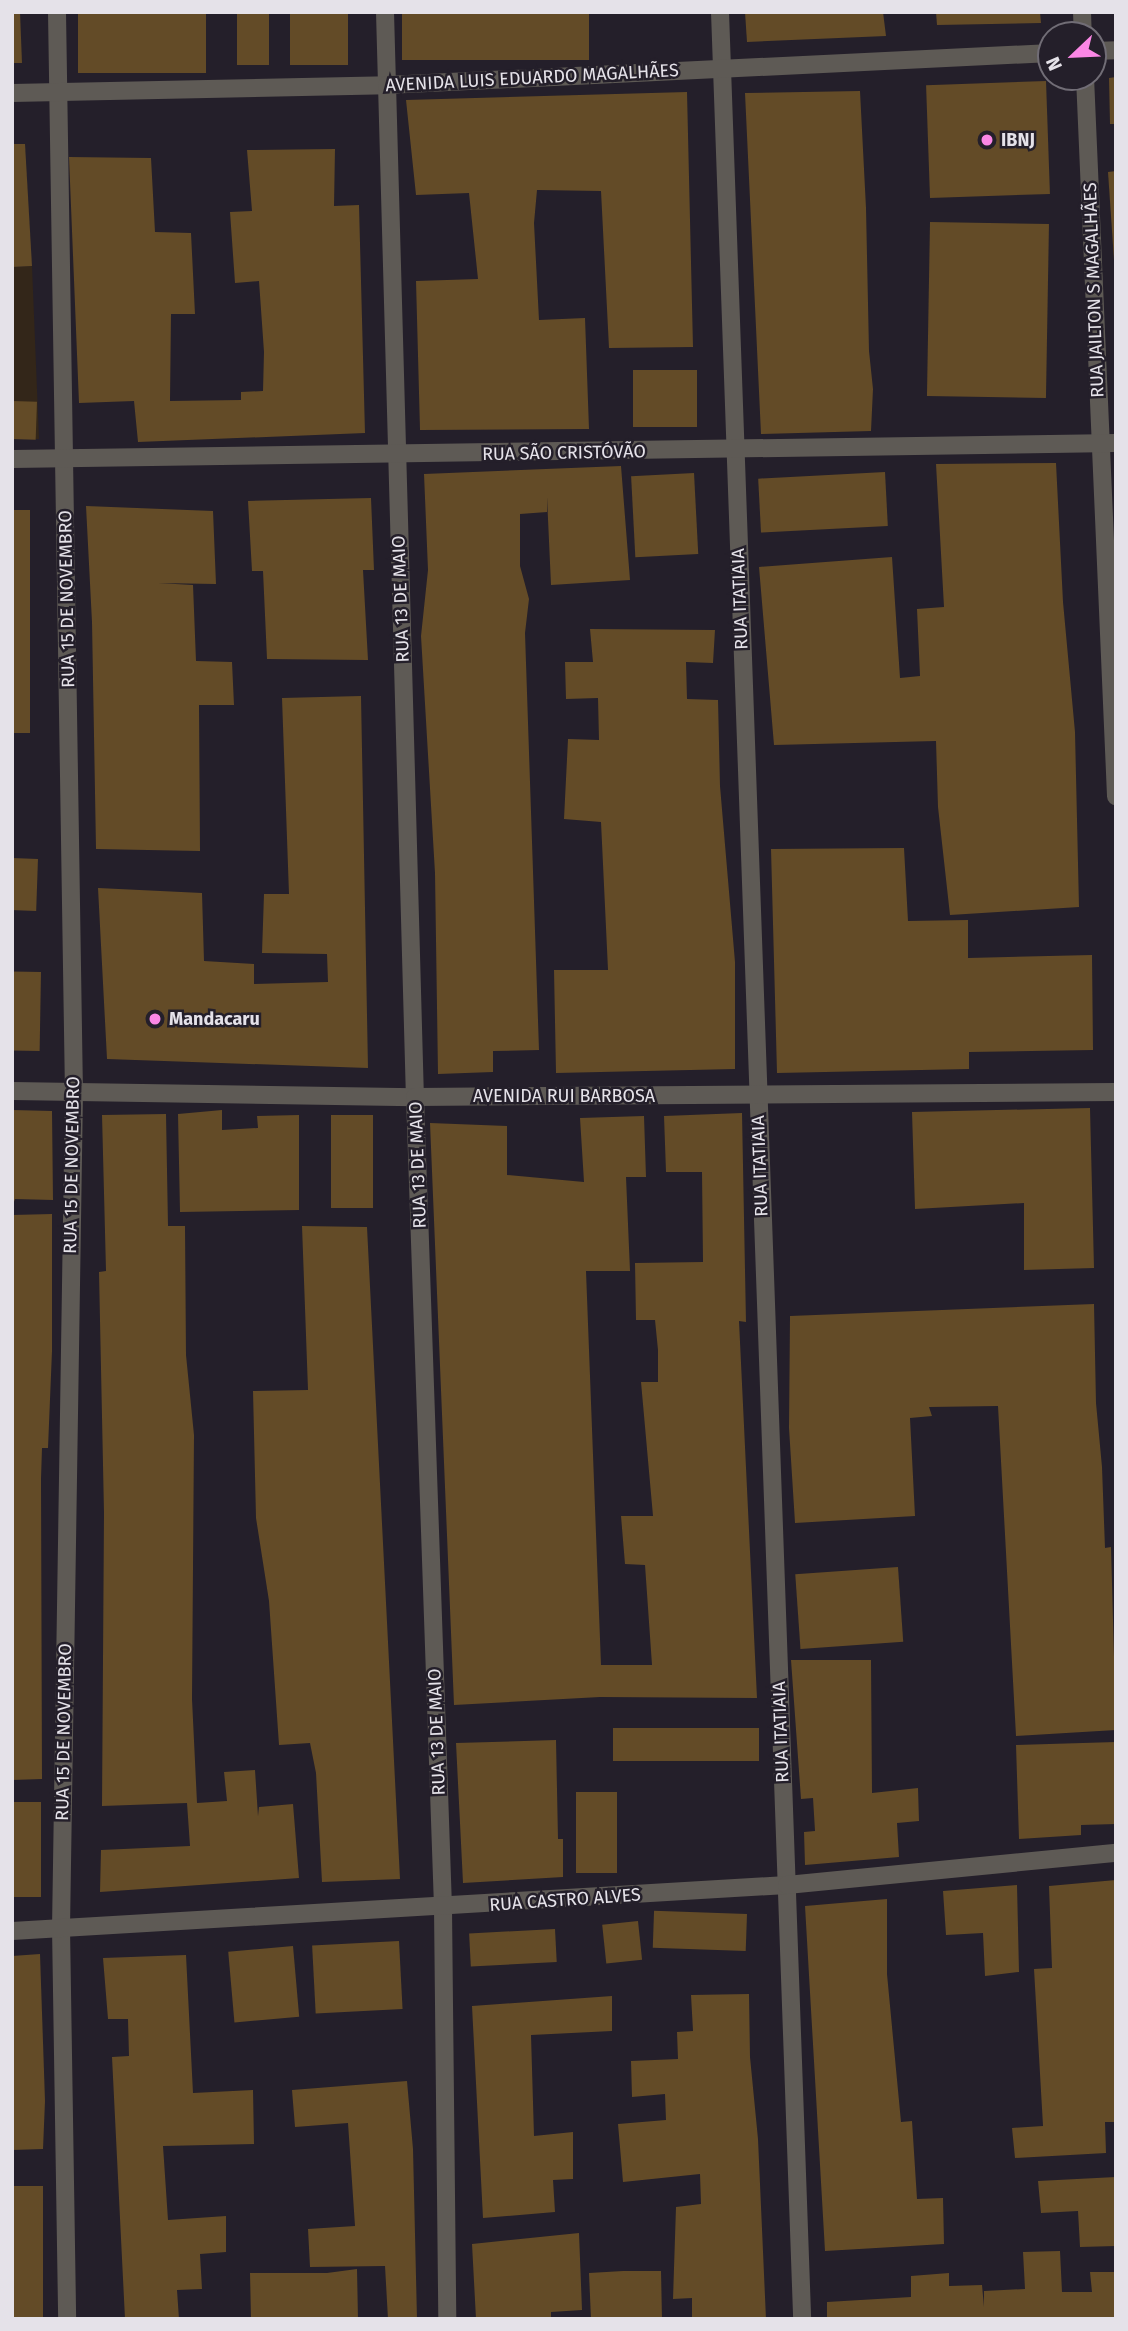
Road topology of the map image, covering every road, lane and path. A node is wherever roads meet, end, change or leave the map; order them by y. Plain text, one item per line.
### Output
1 (57, 12) edge
2 (385, 12) edge
3 (720, 12) edge
4 (1037, 55) edge
5 (722, 69) junction
6 (387, 85) junction
7 (1086, 91) edge
8 (12, 93) edge
9 (61, 93) junction
10 (1108, 443) edge
11 (735, 451) junction
12 (397, 454) junction
13 (65, 458) junction
14 (12, 459) edge
15 (1116, 796) edge
16 (12, 1091) edge
17 (74, 1092) junction
18 (1116, 1092) edge
19 (758, 1095) junction
20 (415, 1097) junction
21 (1116, 1853) edge
22 (787, 1885) junction
23 (443, 1908) junction
24 (61, 1927) junction
25 (12, 1931) edge
26 (67, 2319) edge
27 (447, 2319) edge
28 (802, 2319) edge

1 - 9 street, RUA 15 DE NOVEMBRO
2 - 6 street, RUA 13 DE MAIO
3 - 5 street, RUA ITATIAIA
4 - 5 street, AVENIDA LUIS EDUARDO MAGALHÃES
5 - 6 street, AVENIDA LUIS EDUARDO MAGALHÃES
5 - 11 street, RUA ITATIAIA
6 - 9 street, AVENIDA LUIS EDUARDO MAGALHÃES
6 - 12 street, RUA 13 DE MAIO
7 - 10 street, RUA JAILTON S MAGALHÃES
8 - 9 street, AVENIDA LUIS EDUARDO MAGALHÃES
9 - 13 street, RUA 15 DE NOVEMBRO
10 - 11 street, RUA SÃO CRISTÓVÃO
10 - 15 street, RUA JAILTON S MAGALHÃES
11 - 12 street, RUA SÃO CRISTÓVÃO
11 - 19 street, RUA ITATIAIA
12 - 13 street, RUA SÃO CRISTÓVÃO
12 - 20 street, RUA 13 DE MAIO
13 - 14 street, RUA SÃO CRISTÓVÃO
13 - 17 street, RUA 15 DE NOVEMBRO
16 - 17 street, AVENIDA RUI BARBOSA
17 - 20 street, AVENIDA RUI BARBOSA
17 - 24 street, RUA 15 DE NOVEMBRO
18 - 19 street, AVENIDA RUI BARBOSA
19 - 20 street, AVENIDA RUI BARBOSA
19 - 22 street, RUA ITATIAIA
20 - 23 street, RUA 13 DE MAIO
21 - 22 street, RUA CASTRO ALVES
22 - 23 street, RUA CASTRO ALVES
22 - 28 street, RUA ITATIAIA
23 - 24 street, RUA CASTRO ALVES
23 - 27 street, RUA 13 DE MAIO
24 - 25 street, RUA CASTRO ALVES
24 - 26 street, RUA 15 DE NOVEMBRO

